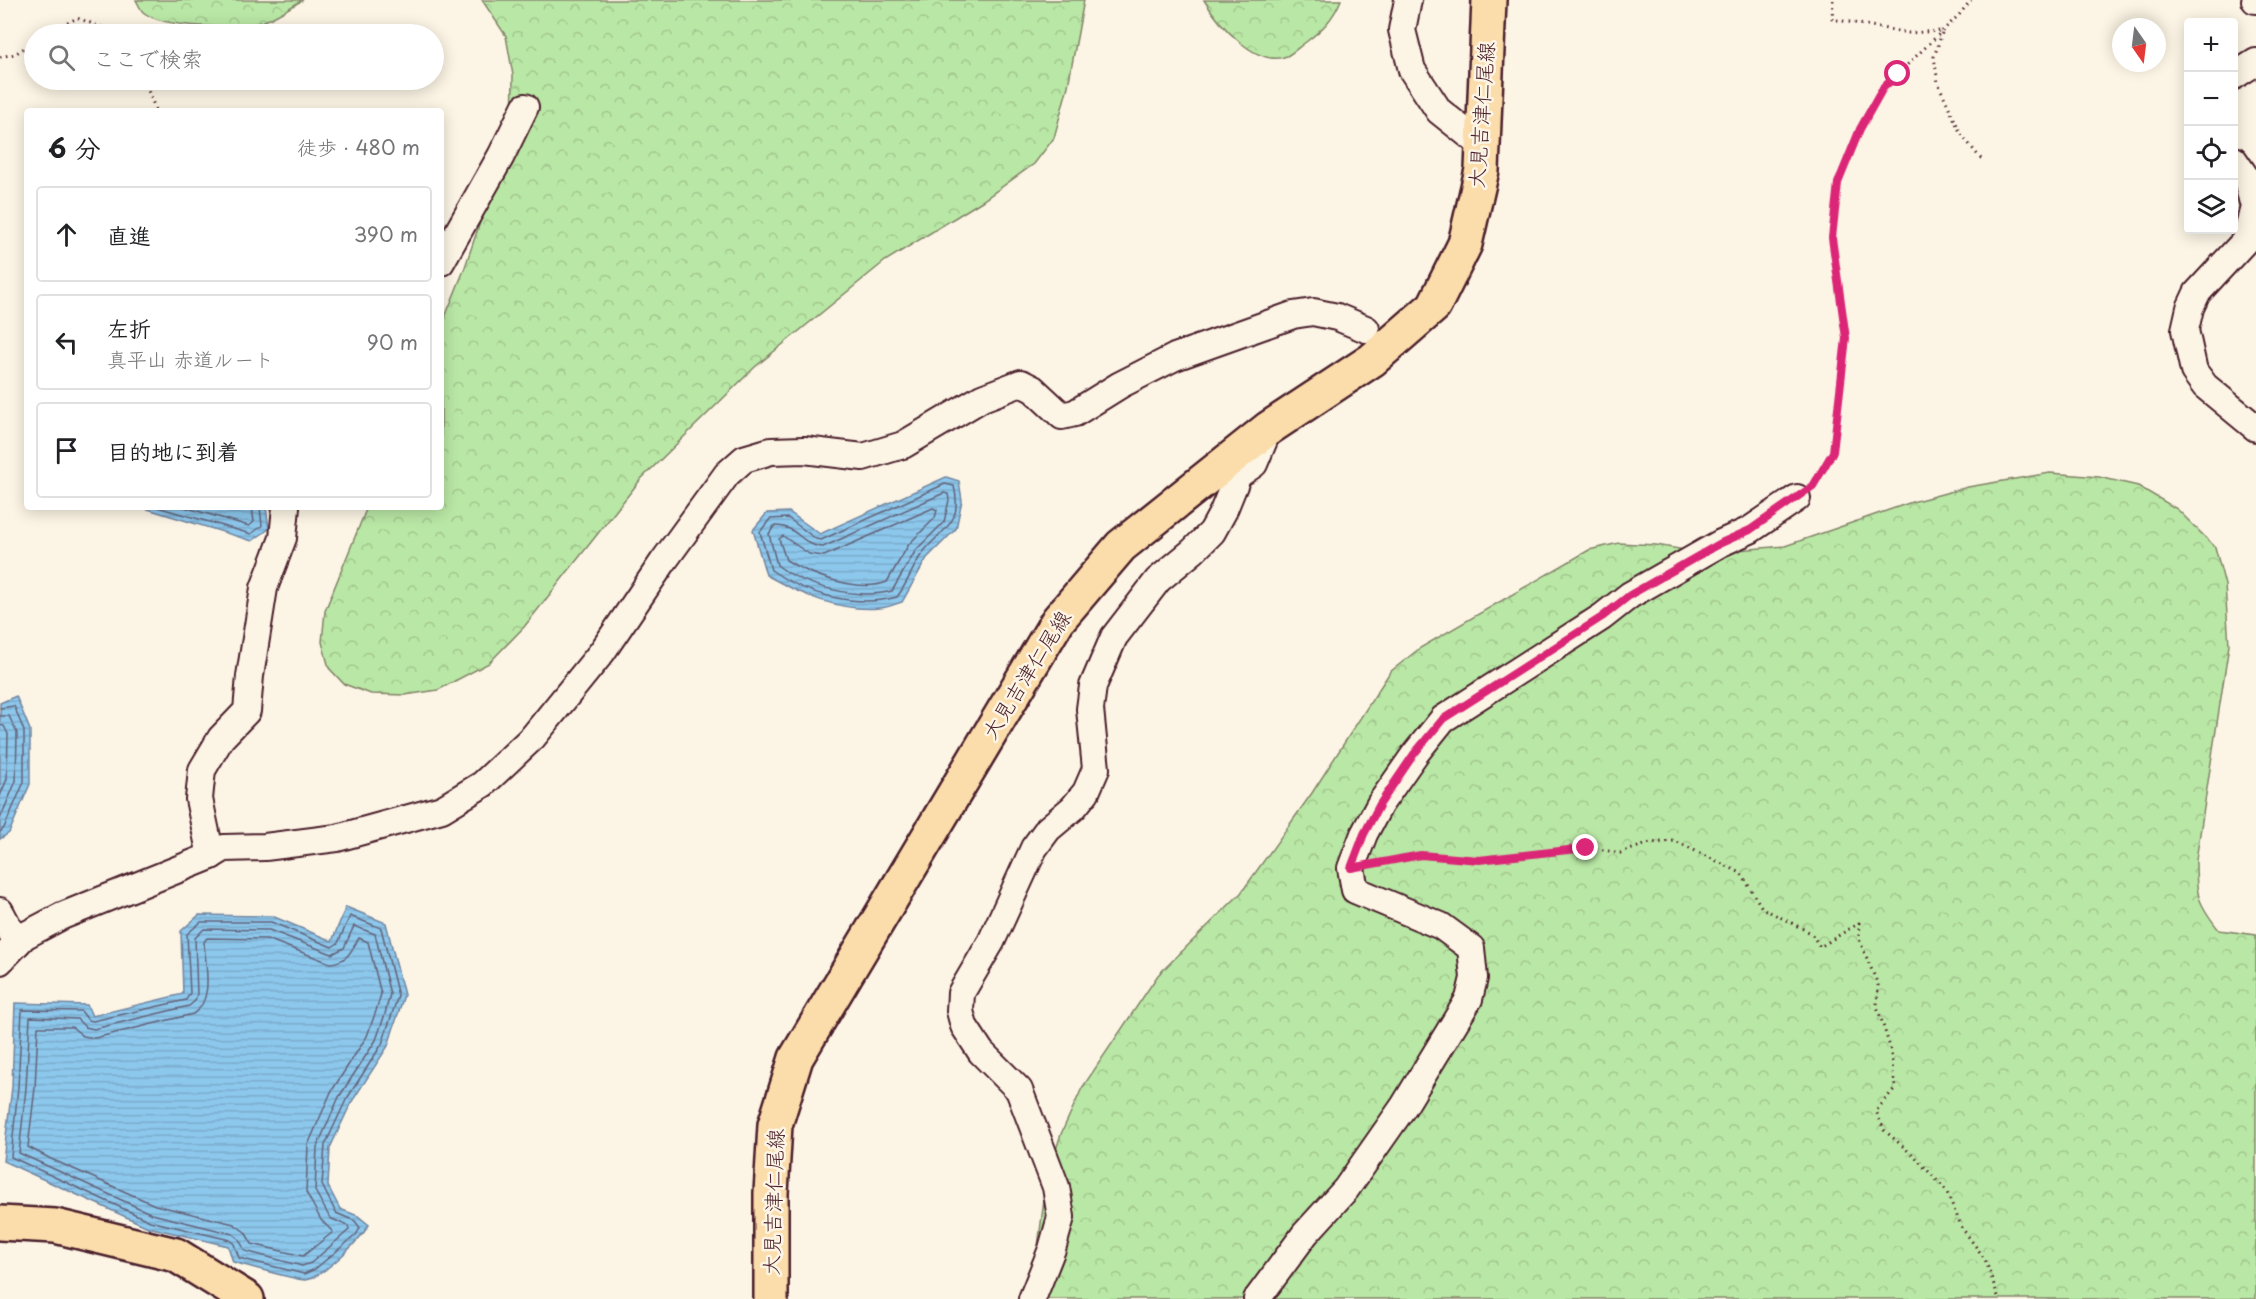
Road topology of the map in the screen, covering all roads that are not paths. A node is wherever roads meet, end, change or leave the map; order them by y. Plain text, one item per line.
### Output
1 (1408, 0) edge
2 (1489, 0) edge
3 (2256, 62) edge
4 (2238, 73) edge
5 (525, 107) dead end
6 (1483, 146) junction
7 (2238, 166) edge
8 (444, 257) edge
9 (1366, 329) dead end
10 (1269, 428) junction
11 (2256, 428) edge
12 (1797, 498) road end
13 (286, 510) edge
14 (211, 856) junction
15 (0, 911) edge
16 (9, 952) edge
17 (3, 1221) edge
18 (247, 1299) edge
19 (771, 1299) edge
20 (1032, 1299) edge
21 (1257, 1299) edge

1 - 6 street
2 - 6 main road, 大見吉津仁尾線
3 - 4 street
5 - 8 street
6 - 10 main road, 大見吉津仁尾線
7 - 11 street
9 - 14 street
10 - 19 main road, 大見吉津仁尾線
10 - 20 street
12 - 21 street
13 - 14 street
14 - 16 street
15 - 16 street
17 - 18 main road

